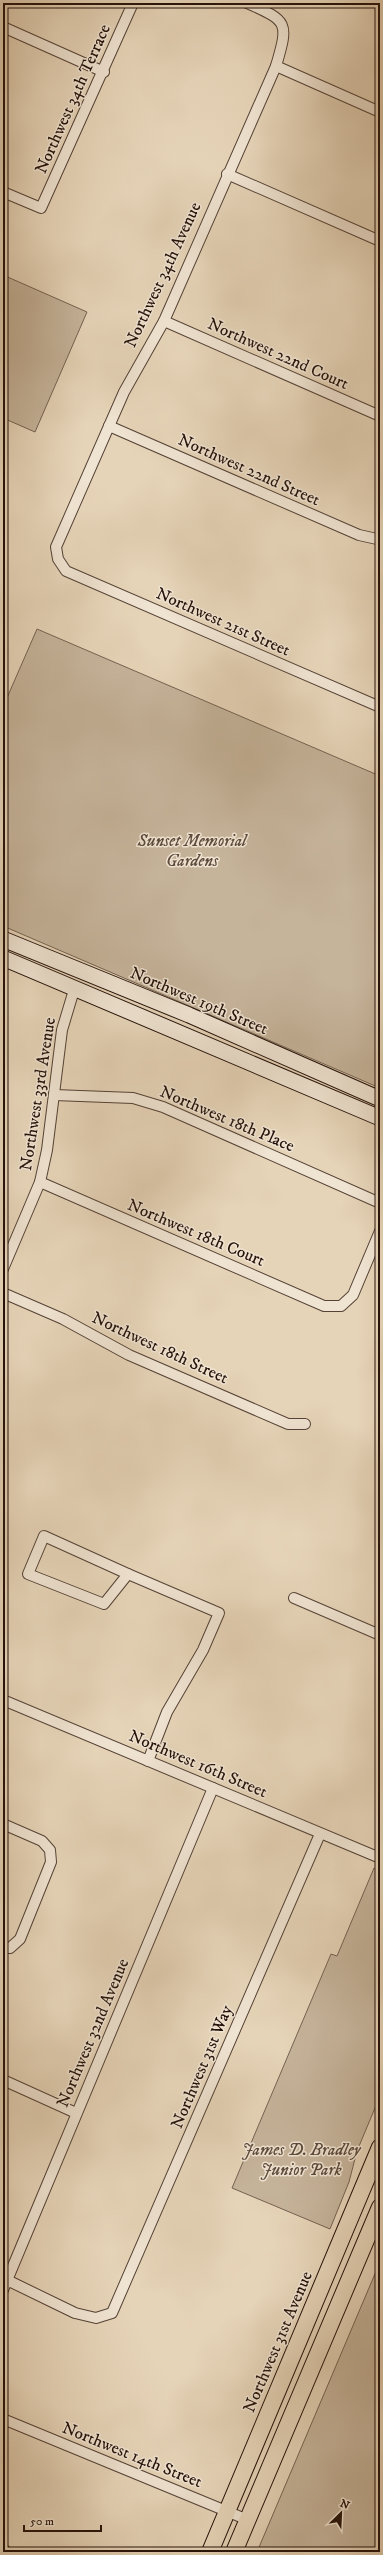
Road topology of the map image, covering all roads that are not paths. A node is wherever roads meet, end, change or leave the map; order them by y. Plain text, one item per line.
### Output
1 (133, 3) edge
2 (247, 3) edge
3 (3, 27) edge
4 (276, 66) junction
5 (104, 72) junction
6 (380, 112) edge
7 (226, 174) junction
8 (3, 192) edge
9 (380, 241) edge
10 (164, 321) junction
11 (380, 416) edge
12 (109, 426) junction
13 (379, 539) edge
14 (58, 559) joint
15 (380, 707) edge
16 (3, 938) edge
17 (3, 958) edge
18 (74, 990) junction
19 (54, 1095) junction
20 (380, 1099) edge
21 (380, 1118) edge
22 (40, 1182) junction
23 (380, 1203) edge
24 (380, 1232) edge
25 (3, 1269) edge
26 (3, 1293) edge
27 (305, 1424) dead end
28 (128, 1574) junction
29 (294, 1598) dead end
30 (380, 1635) edge
31 (3, 1700) edge
32 (148, 1761) junction
33 (213, 1788) junction
34 (3, 1824) edge
35 (320, 1834) junction
36 (380, 1858) edge
37 (3, 1948) edge
38 (3, 2080) edge
39 (76, 2113) junction
40 (380, 2147) edge
41 (380, 2207) edge
42 (7, 2280) junction
43 (3, 2290) edge
44 (3, 2419) edge
45 (228, 2511) junction
46 (248, 2520) junction
47 (3, 2548) edge
48 (7, 2552) edge
49 (210, 2552) edge
50 (234, 2552) edge

1 - 5 street, Northwest 34th Terrace
2 - 4 street, Northwest 34th Avenue
3 - 5 street
4 - 6 street
4 - 7 street, Northwest 34th Avenue
5 - 8 street, Northwest 34th Terrace
7 - 9 street
7 - 10 street, Northwest 34th Avenue
10 - 11 street, Northwest 22nd Court
10 - 12 street, Northwest 34th Avenue
12 - 13 street, Northwest 22nd Street
12 - 14 street, Northwest 34th Avenue
14 - 15 street, Northwest 21st Street
16 - 20 street, Northwest 19th Street
17 - 18 street
18 - 19 street, Northwest 33rd Avenue
18 - 21 street
19 - 22 street, Northwest 33rd Avenue
19 - 23 street, Northwest 18th Place
22 - 24 street, Northwest 18th Court
22 - 25 street, Northwest 33rd Avenue
26 - 27 street, Northwest 18th Street
28 - 28 street
28 - 32 street
29 - 30 street
31 - 32 street, Northwest 16th Street
32 - 33 street, Northwest 16th Street
33 - 35 street, Northwest 16th Street
33 - 39 street, Northwest 32nd Avenue
34 - 37 street
35 - 36 street, Northwest 16th Street
35 - 42 street, Northwest 31st Way
38 - 39 street
39 - 42 street, Northwest 32nd Avenue
40 - 45 main road, Northwest 31st Avenue
41 - 46 main road
42 - 43 street, Northwest 32nd Avenue
44 - 45 street, Northwest 14th Street
45 - 46 street, Northwest 14th Street
45 - 49 main road, Northwest 31st Avenue
46 - 50 main road
47 - 48 street

